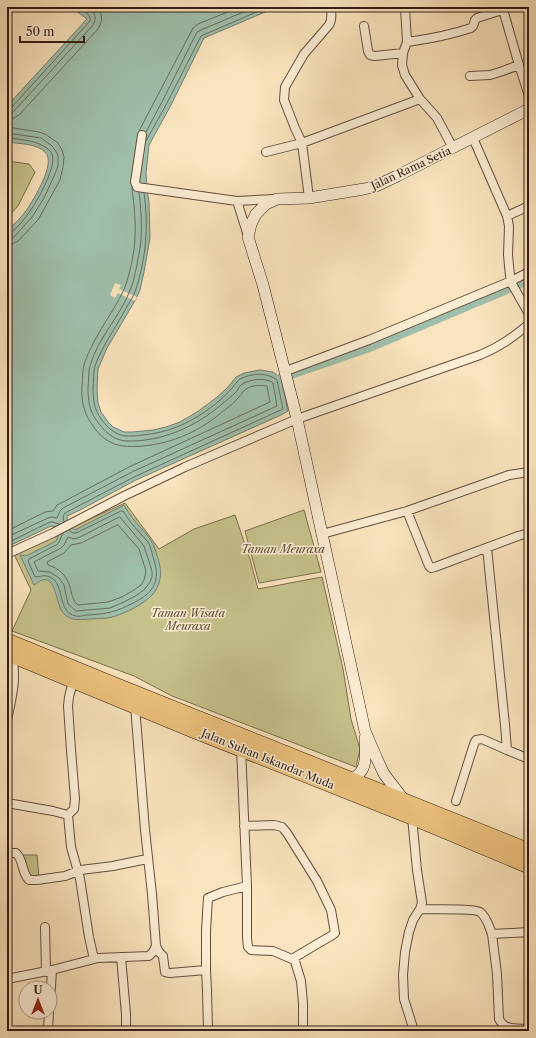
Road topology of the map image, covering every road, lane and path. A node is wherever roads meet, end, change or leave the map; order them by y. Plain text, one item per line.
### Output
1 (331, 7) edge
2 (405, 7) edge
3 (364, 26) dead end
4 (407, 42) junction
5 (403, 54) junction
6 (519, 66) junction
7 (470, 76) dead end
8 (529, 96) edge
9 (420, 99) junction
10 (529, 109) edge
11 (142, 135) dead end
12 (473, 138) junction
13 (302, 143) junction
14 (453, 148) junction
15 (266, 152) dead end
16 (309, 198) junction
17 (277, 199) junction
18 (237, 201) junction
19 (529, 206) edge
20 (507, 216) junction
21 (248, 237) junction
22 (529, 272) edge
23 (512, 282) junction
24 (529, 314) edge
25 (529, 324) edge
26 (286, 373) junction
27 (297, 417) junction
28 (529, 472) edge
29 (407, 511) junction
30 (529, 533) edge
31 (322, 534) junction
32 (487, 548) junction
33 (7, 554) edge
34 (7, 641) edge
35 (10, 654) edge
36 (73, 681) junction
37 (135, 706) junction
38 (7, 720) edge
39 (365, 731) junction
40 (241, 748) junction
41 (507, 750) junction
42 (529, 759) edge
43 (352, 780) junction
44 (404, 801) junction
45 (456, 801) dead end
46 (7, 803) edge
47 (68, 815) junction
48 (412, 817) junction
49 (244, 826) junction
50 (529, 851) edge
51 (7, 853) edge
52 (148, 859) junction
53 (529, 866) edge
54 (77, 871) junction
55 (247, 886) junction
56 (420, 909) junction
57 (45, 927) dead end
58 (529, 932) edge
59 (492, 934) junction
60 (156, 946) junction
61 (121, 957) junction
62 (294, 958) junction
63 (94, 959) junction
64 (206, 970) junction
65 (49, 971) junction
66 (7, 979) edge
67 (49, 980) edge
68 (49, 1020) edge
69 (529, 1029) edge
70 (48, 1031) edge
71 (126, 1031) edge
72 (208, 1031) edge
73 (303, 1031) edge
74 (414, 1031) edge

1 - 13 street
2 - 4 street
3 - 5 street
4 - 5 street
4 - 6 street
5 - 9 street
6 - 7 street
6 - 8 street
9 - 13 street
9 - 14 street
10 - 12 street, Jalan Rama Setia
11 - 18 street, Jalan Rama Setia
12 - 14 street, Jalan Rama Setia
12 - 20 street
13 - 15 street
13 - 16 street
14 - 16 street, Jalan Rama Setia
16 - 17 street, Jalan Rama Setia
17 - 18 street, Jalan Rama Setia
17 - 21 street
18 - 21 street
19 - 20 street
20 - 23 street
21 - 26 street
22 - 23 street
23 - 24 street
23 - 26 street
25 - 27 street
26 - 27 street
27 - 31 street
27 - 33 street
28 - 29 street
29 - 31 street
29 - 32 street
30 - 32 street
31 - 39 street
32 - 41 street
34 - 43 highway, Jalan Sultan Iskandar Muda
35 - 36 highway, Jalan Sultan Iskandar Muda
35 - 38 street
36 - 37 highway, Jalan Sultan Iskandar Muda
36 - 47 street
37 - 40 highway, Jalan Sultan Iskandar Muda
37 - 52 street
39 - 43 street
39 - 44 street
40 - 48 highway, Jalan Sultan Iskandar Muda
40 - 49 street
41 - 42 street
41 - 45 street
43 - 44 highway, Jalan Sultan Iskandar Muda
44 - 50 highway, Jalan Sultan Iskandar Muda
46 - 47 street
47 - 54 street
48 - 53 highway, Jalan Sultan Iskandar Muda
48 - 56 street
49 - 55 street
49 - 62 street
51 - 54 street
52 - 54 street
52 - 60 street
54 - 63 street
55 - 62 street
55 - 64 street
56 - 59 street
56 - 74 street
57 - 65 street
58 - 59 street
59 - 69 street
60 - 61 street
60 - 64 street
61 - 63 street
61 - 71 street
62 - 73 street
63 - 65 street
64 - 72 street
65 - 66 street
65 - 67 street
68 - 70 street

